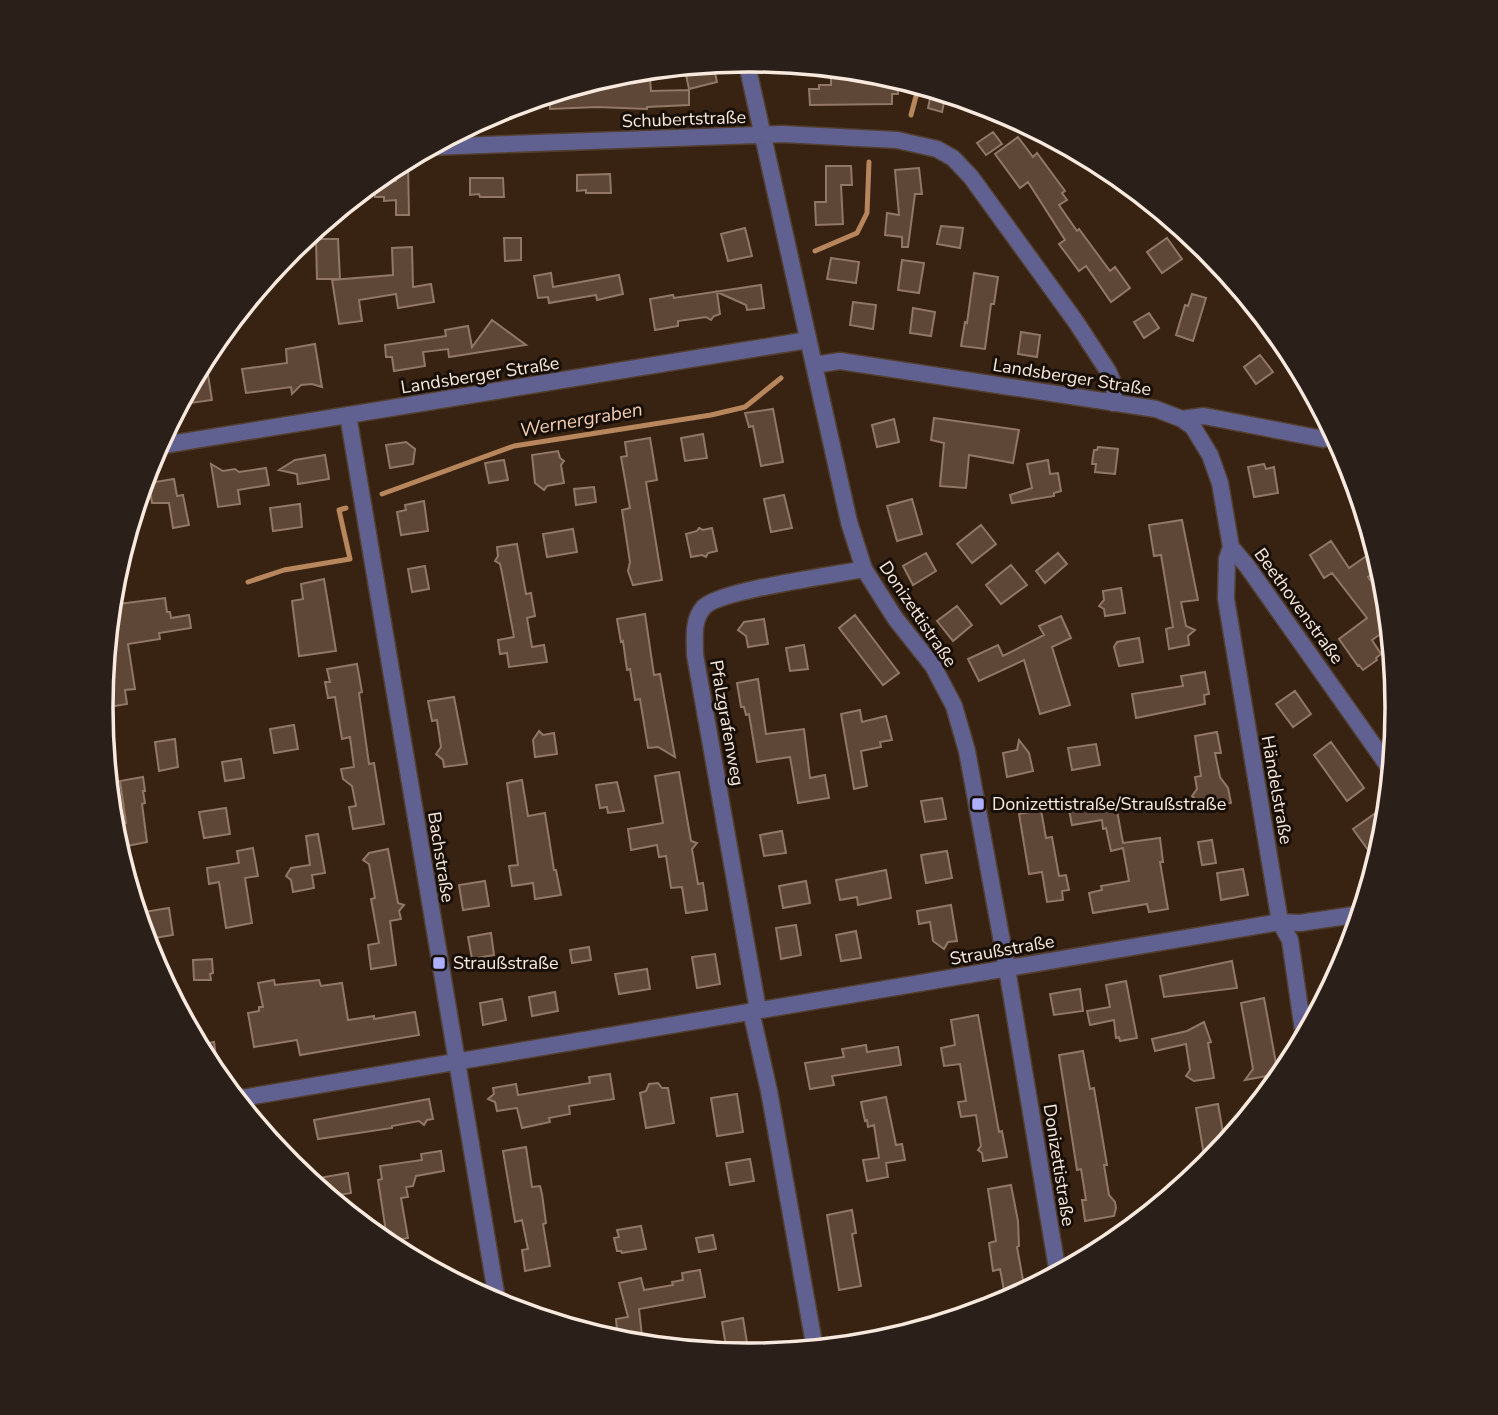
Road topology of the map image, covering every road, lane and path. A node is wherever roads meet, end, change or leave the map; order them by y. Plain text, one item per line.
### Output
1 (749, 72) edge
2 (763, 135) junction
3 (451, 146) edge
4 (808, 340) junction
5 (814, 365) junction
6 (1114, 403) junction
7 (348, 415) junction
8 (1182, 419) junction
9 (1323, 439) dead end
10 (171, 444) edge
11 (1231, 547) junction
12 (864, 569) junction
13 (1382, 757) edge
14 (1350, 916) edge
15 (1280, 922) junction
16 (1007, 969) junction
17 (754, 1011) junction
18 (1302, 1022) edge
19 (456, 1062) junction
20 (247, 1097) edge
21 (1056, 1264) edge
22 (495, 1290) edge
23 (813, 1340) edge

1 - 2 street, Donizettistraße
2 - 3 street, Schubertstraße
2 - 4 street, Donizettistraße
2 - 6 street, Schubertstraße
4 - 5 street, Donizettistraße
4 - 7 street, Landsberger Straße
5 - 6 street, Landsberger Straße
5 - 12 street, Donizettistraße
6 - 8 street, Landsberger Straße
7 - 10 street, Landsberger Straße
7 - 19 street, Bachstraße
8 - 9 street, Landsberger Straße
8 - 11 street, Beethovenstraße
11 - 13 street, Beethovenstraße
11 - 15 street, Händelstraße
12 - 16 street, Donizettistraße
12 - 17 street, Pfalzgrafenweg
14 - 15 street, Straußstraße
15 - 16 street, Straußstraße
15 - 18 street, Händelstraße
16 - 17 street, Straußstraße
16 - 21 street, Donizettistraße
17 - 19 street, Straußstraße
17 - 23 street, Pfalzgrafenweg
19 - 20 street, Straußstraße
19 - 22 street, Bachstraße

